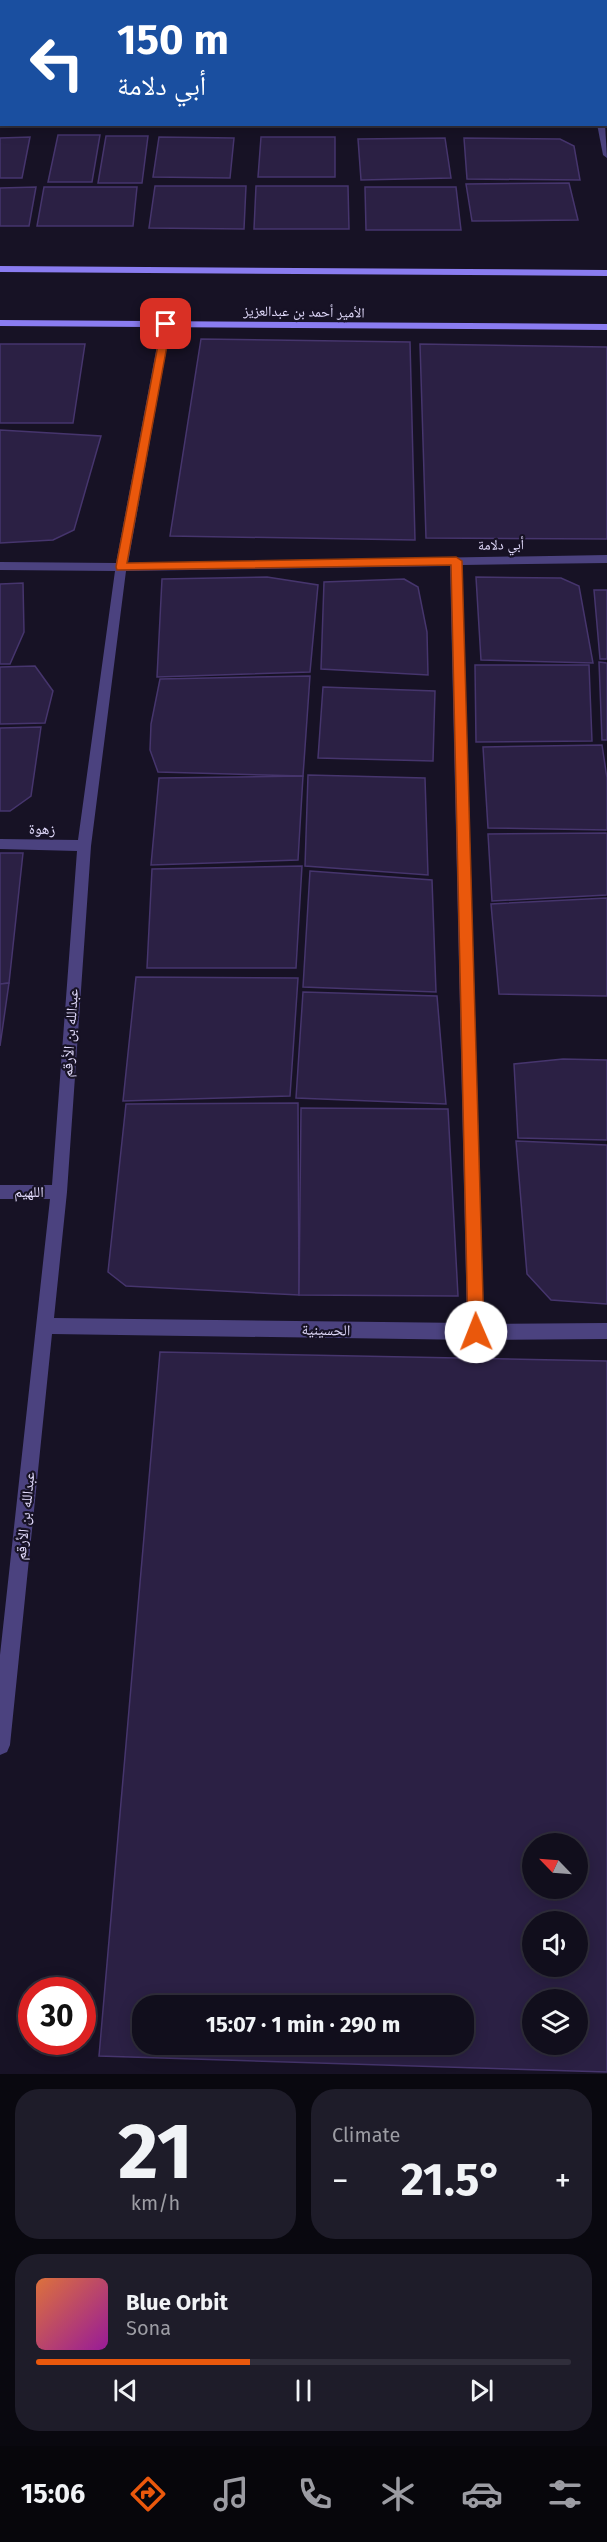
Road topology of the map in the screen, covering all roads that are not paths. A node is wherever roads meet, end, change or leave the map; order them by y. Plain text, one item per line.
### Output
1 (601, 126) edge
2 (607, 155) edge
3 (0, 269) edge
4 (607, 273) edge
5 (0, 323) edge
6 (166, 324) junction
7 (607, 327) edge
8 (607, 560) edge
9 (456, 561) junction
10 (0, 566) edge
11 (121, 567) junction
12 (0, 844) edge
13 (84, 846) junction
14 (0, 1192) edge
15 (59, 1192) junction
16 (45, 1326) junction
17 (607, 1331) edge
18 (476, 1332) junction
19 (4, 1669) edge
20 (0, 1745) edge

1 - 2 street
3 - 4 street
5 - 6 street, الأمير أحمد بن عبدالعزيز
6 - 7 street, الأمير أحمد بن عبدالعزيز
6 - 11 street, عبدالله بن الأرقم
8 - 9 street, أبي دلامة
9 - 11 street, أبي دلامة
9 - 18 street
10 - 11 street, أبي دلامة
11 - 13 street, عبدالله بن الأرقم
12 - 13 street, زهوة
13 - 15 street, عبدالله بن الأرقم
14 - 15 street, اللهيم
15 - 16 street, عبدالله بن الأرقم
16 - 18 street, الحسينية
16 - 19 street, عبدالله بن الأرقم
17 - 18 street, الحسينية
19 - 20 street, عبدالله بن الأرقم

